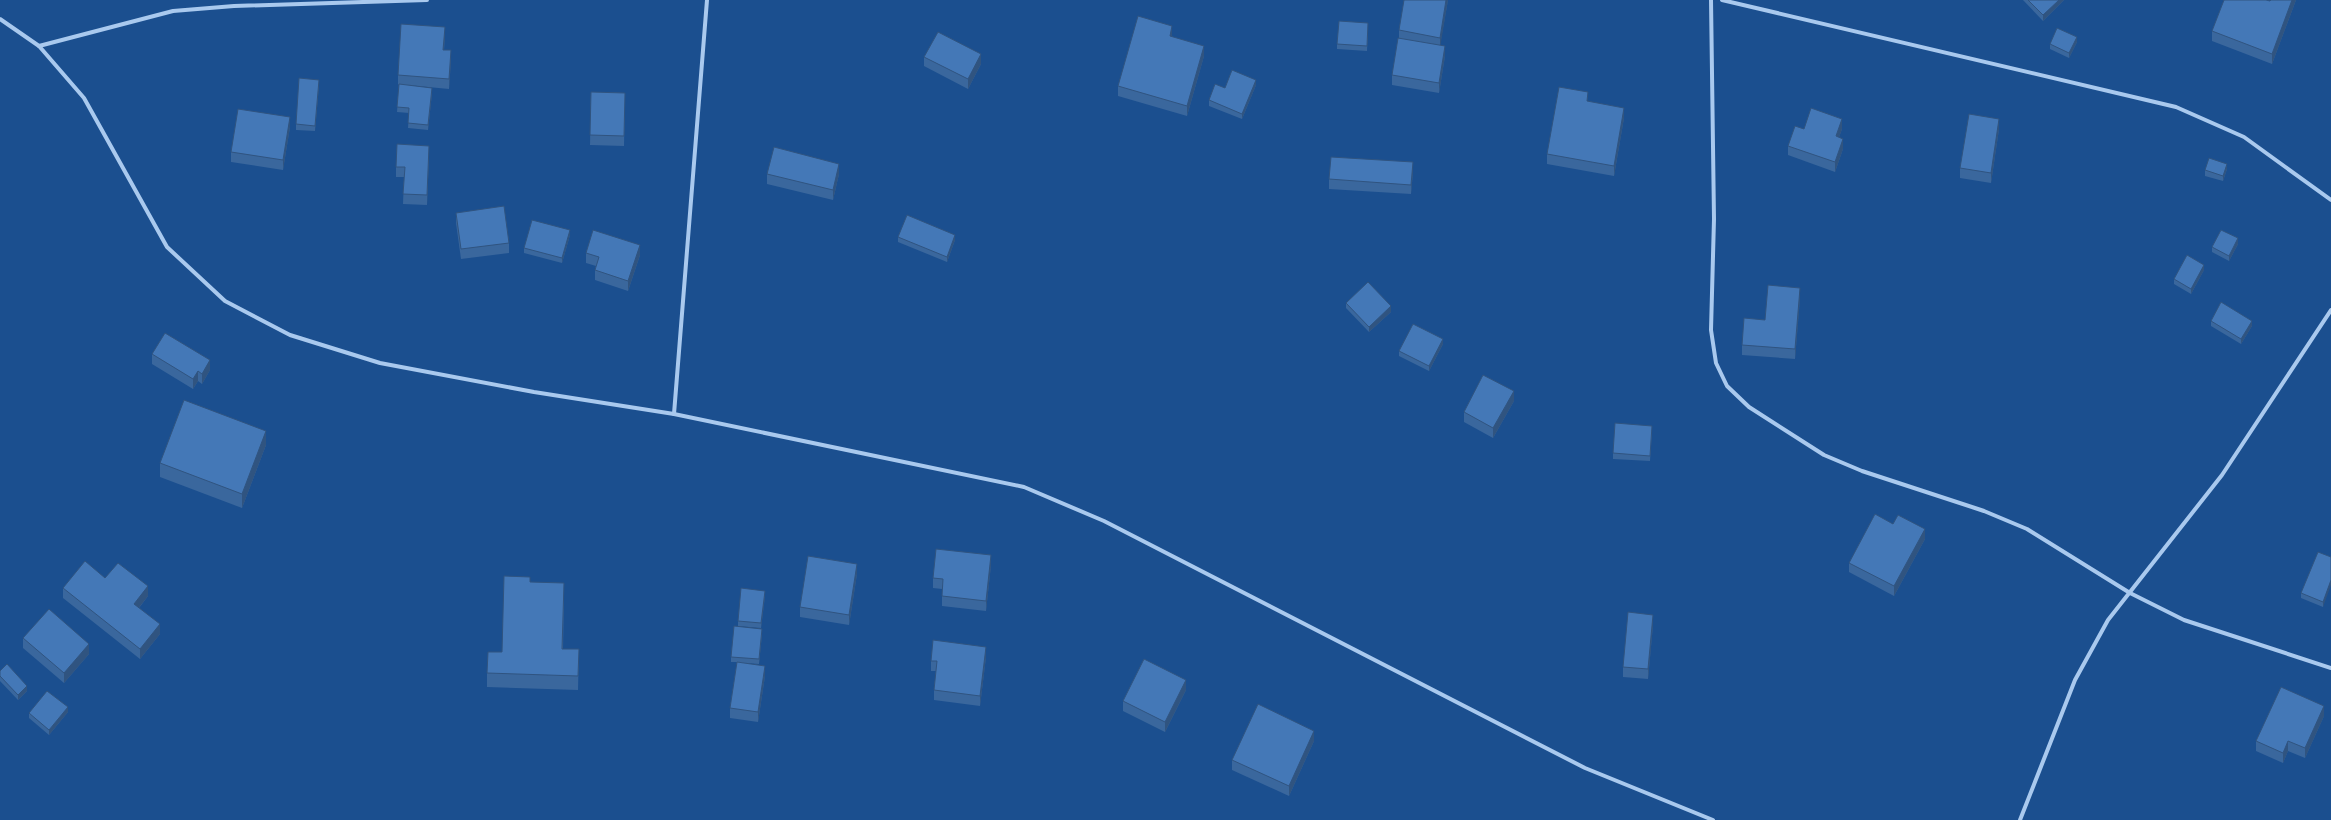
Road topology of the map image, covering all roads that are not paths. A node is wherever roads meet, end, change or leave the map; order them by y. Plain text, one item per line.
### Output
1 (427, 0) edge
2 (708, 0) edge
3 (1711, 0) edge
4 (1722, 0) edge
5 (0, 19) edge
6 (39, 46) junction
7 (2331, 200) edge
8 (2331, 310) edge
9 (674, 414) junction
10 (2130, 593) junction
11 (2331, 668) edge
12 (1713, 820) edge
13 (2020, 820) edge

1 - 6 street
2 - 9 street
3 - 10 street
4 - 7 street
5 - 6 street
6 - 9 street
8 - 10 street
9 - 12 street
10 - 11 street
10 - 13 street

